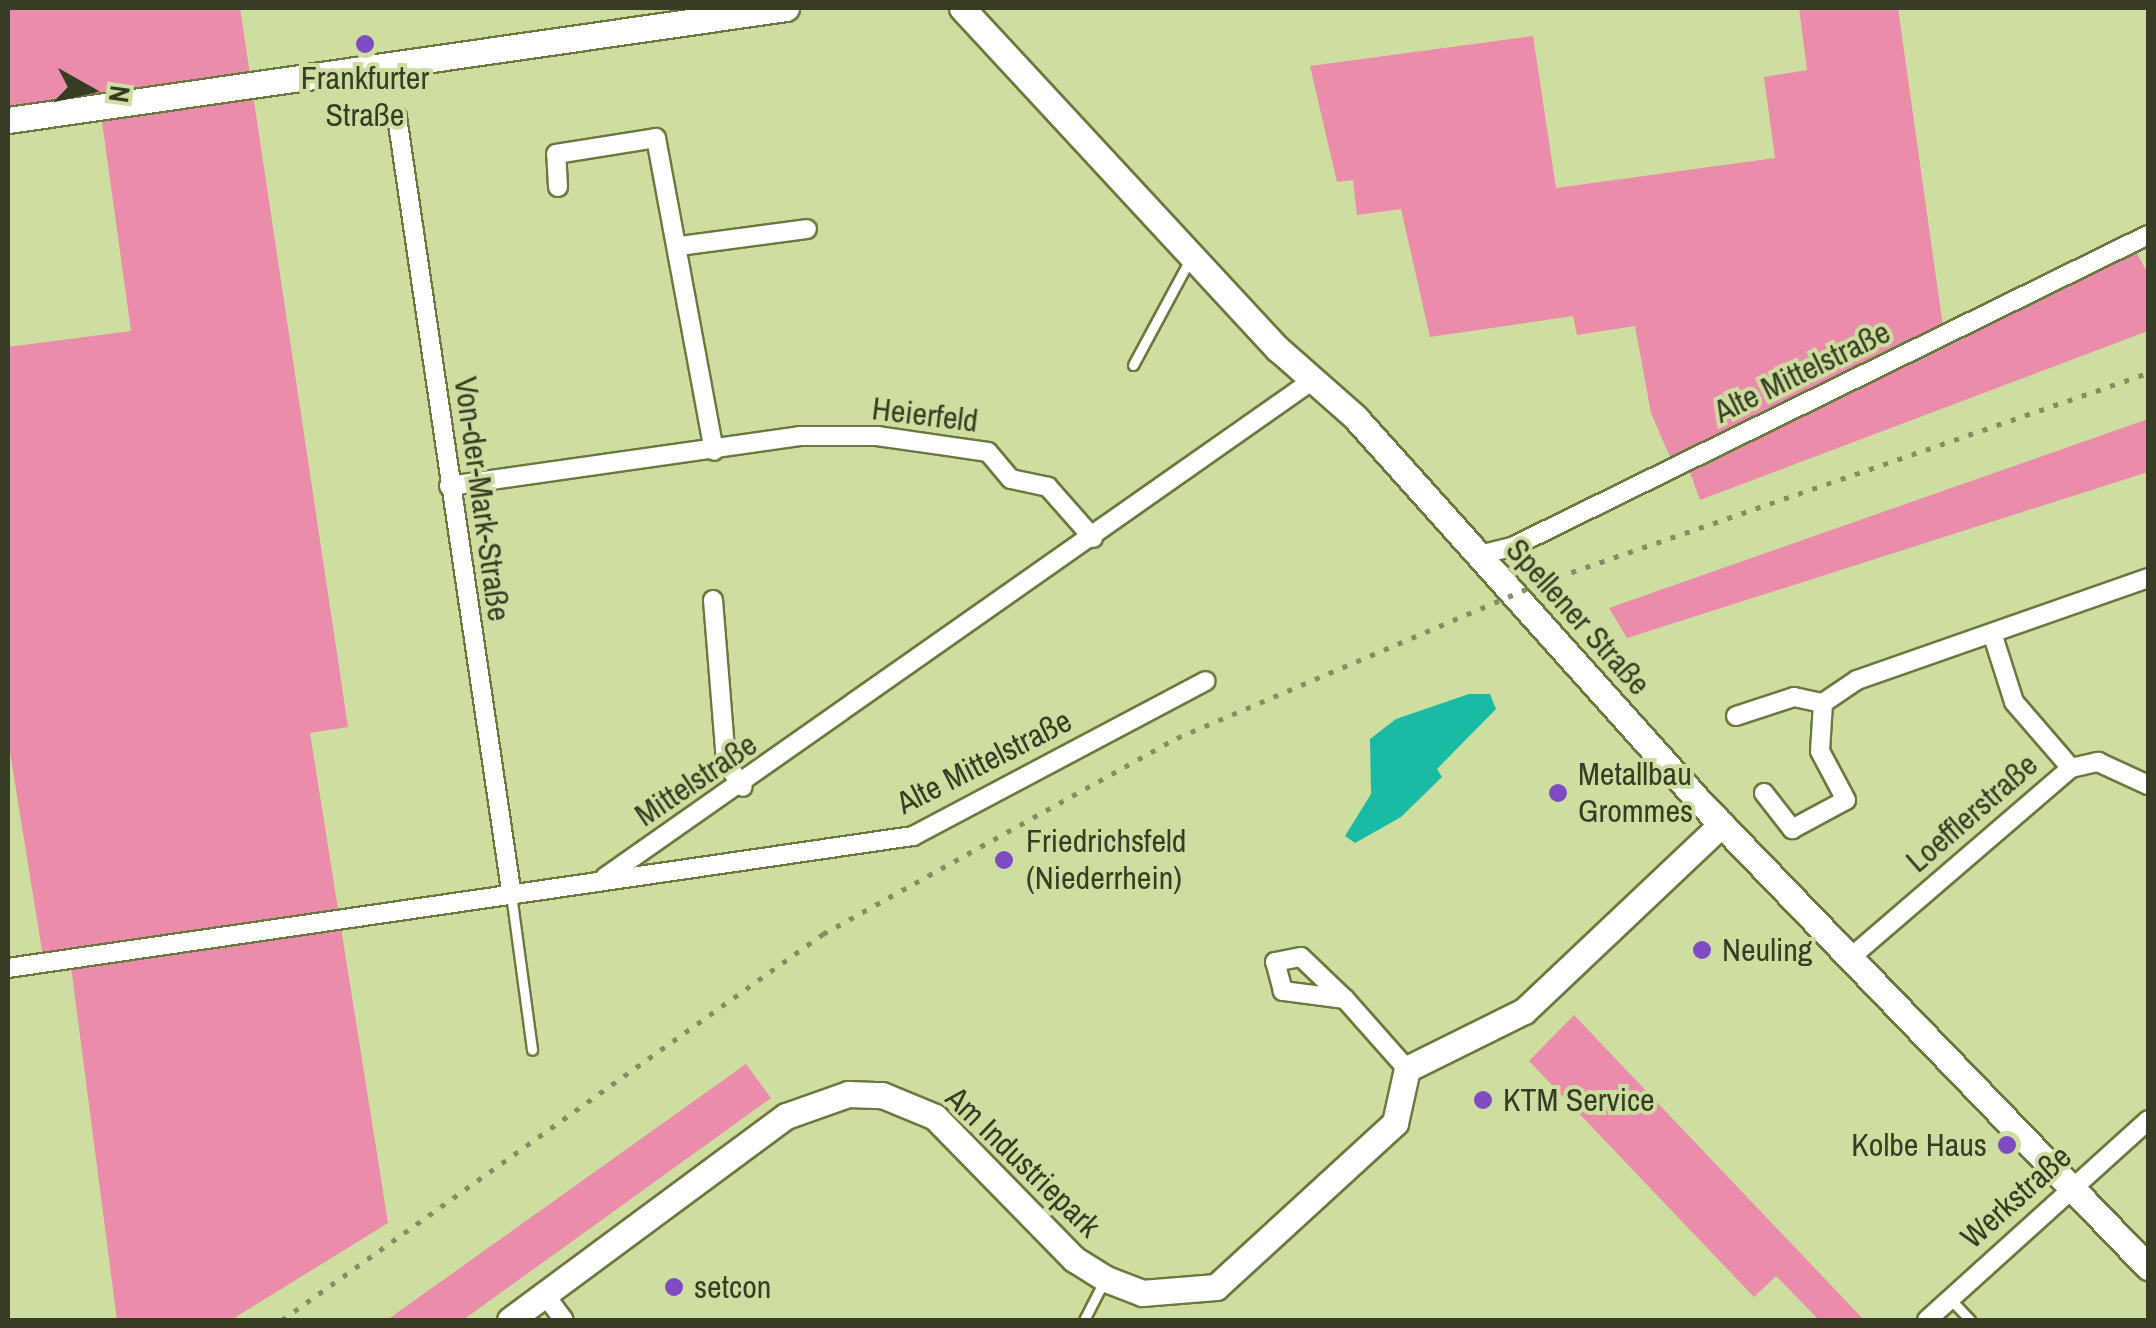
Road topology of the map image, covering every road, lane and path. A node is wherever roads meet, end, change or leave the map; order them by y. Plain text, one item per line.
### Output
1 (786, 8) edge
2 (962, 8) edge
3 (397, 117) dead end
4 (8, 120) edge
5 (558, 187) dead end
6 (807, 230) dead end
7 (2148, 234) edge
8 (680, 246) junction
9 (1195, 254) junction
10 (1133, 365) dead end
11 (1313, 380) junction
12 (714, 452) junction
13 (449, 486) junction
14 (1094, 538) junction
15 (1479, 554) junction
16 (2148, 578) edge
17 (713, 600) dead end
18 (1994, 636) junction
19 (1206, 681) dead end
20 (1823, 703) junction
21 (1736, 716) dead end
22 (2071, 768) junction
23 (2148, 785) edge
24 (744, 788) junction
25 (1764, 793) dead end
26 (1722, 824) junction
27 (598, 882) junction
28 (511, 890) junction
29 (1850, 958) junction
30 (8, 968) edge
31 (1345, 999) dead end
32 (532, 1050) dead end
33 (1407, 1070) junction
34 (2148, 1120) edge
35 (2072, 1185) junction
36 (2148, 1267) edge
37 (1106, 1279) junction
38 (545, 1295) junction
39 (1950, 1299) junction
40 (510, 1320) edge
41 (564, 1320) edge
42 (1084, 1320) edge
43 (1927, 1320) edge
44 (1970, 1320) edge

1 - 4 street
2 - 9 street, Spellener Straße
3 - 13 street, Von-der-Mark-Straße
5 - 8 street
6 - 8 street
7 - 15 street, Alte Mittelstraße
8 - 12 street
9 - 10 lane
9 - 11 street, Spellener Straße
11 - 14 street, Mittelstraße
11 - 15 street, Spellener Straße
12 - 13 street, Heierfeld
12 - 14 street, Heierfeld
13 - 28 street, Von-der-Mark-Straße
14 - 24 street, Mittelstraße
15 - 26 street, Spellener Straße
16 - 18 street
17 - 24 street
18 - 20 street
18 - 22 street
19 - 27 street, Alte Mittelstraße
20 - 21 street
20 - 25 street
22 - 23 street, Loefflerstraße
22 - 29 street, Loefflerstraße
24 - 27 street, Mittelstraße
26 - 29 street, Spellener Straße
26 - 33 street
27 - 28 street, Mittelstraße
28 - 30 street, Mittelstraße
28 - 32 lane
29 - 35 street, Spellener Straße
31 - 33 street
33 - 37 street, Am Industriepark
34 - 35 street, Werkstraße
35 - 36 street, Spellener Straße
35 - 39 street, Werkstraße
37 - 38 street, Am Industriepark
37 - 42 lane
38 - 40 street, Am Industriepark
38 - 41 street
39 - 43 street, Werkstraße
39 - 44 lane

